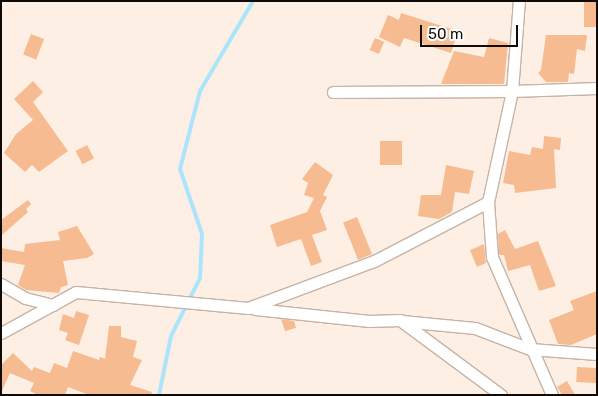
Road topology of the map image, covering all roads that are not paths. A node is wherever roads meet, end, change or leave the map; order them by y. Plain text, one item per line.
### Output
1 (519, 1) edge
2 (597, 88) edge
3 (512, 90) junction
4 (333, 92) dead end
5 (488, 202) junction
6 (1, 284) edge
7 (53, 305) junction
8 (248, 308) junction
9 (400, 320) junction
10 (1, 333) edge
11 (530, 349) junction
12 (597, 354) edge
13 (501, 395) edge
14 (552, 395) edge

1 - 3 street
2 - 3 street
3 - 4 street
3 - 5 street
5 - 8 street
5 - 11 street
6 - 7 street
7 - 8 street
7 - 10 street
8 - 9 street
9 - 11 street
9 - 13 street
11 - 12 street
11 - 14 street

